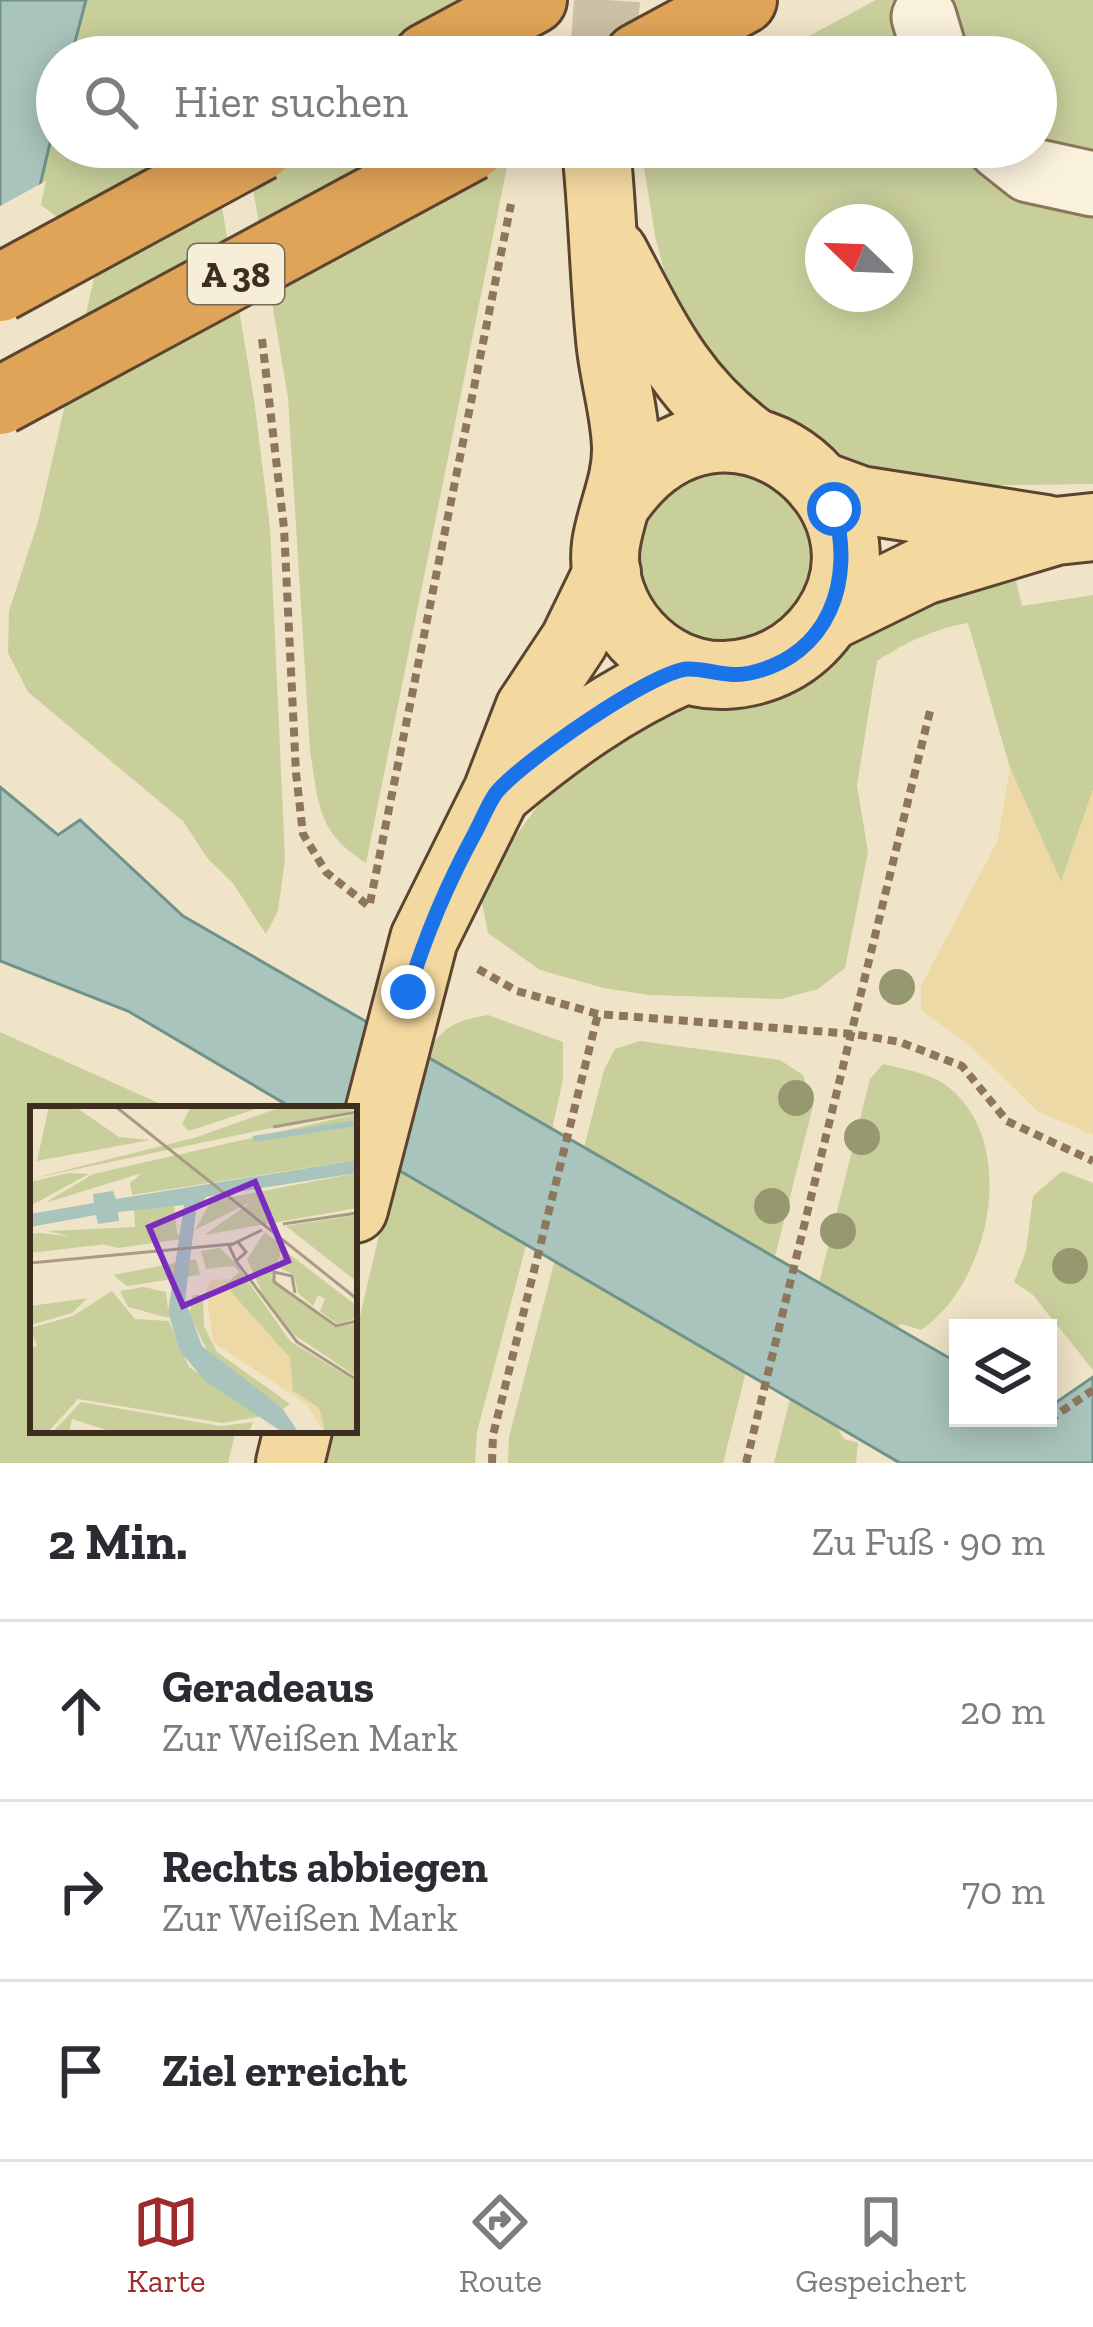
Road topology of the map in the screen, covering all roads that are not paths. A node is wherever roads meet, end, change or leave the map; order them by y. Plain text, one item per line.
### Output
1 (532, 0) edge
2 (743, 0) edge
3 (466, 36) edge
4 (677, 36) edge
5 (221, 168) edge
6 (432, 168) edge
7 (598, 168) edge
8 (1026, 168) edge
9 (1093, 184) edge
10 (605, 236) junction
11 (0, 288) edge
12 (0, 401) edge
13 (752, 441) junction
14 (819, 485) junction
15 (620, 499) junction
16 (1074, 529) edge
17 (607, 573) junction
18 (827, 618) junction
19 (686, 669) junction
20 (497, 792) junction
21 (357, 1182) edge
22 (297, 1433) edge
23 (290, 1463) edge

1 - 3 highway
2 - 4 highway
5 - 11 highway, A 38, bridge
6 - 12 highway, A 38, bridge
7 - 10 main road
8 - 9 lane
10 - 13 main road
10 - 15 main road
13 - 14 main road
13 - 15 main road
14 - 16 main road
14 - 18 main road
15 - 17 main road
16 - 18 main road
17 - 19 main road
17 - 20 main road
18 - 19 main road
19 - 20 main road
20 - 21 main road
22 - 23 main road

